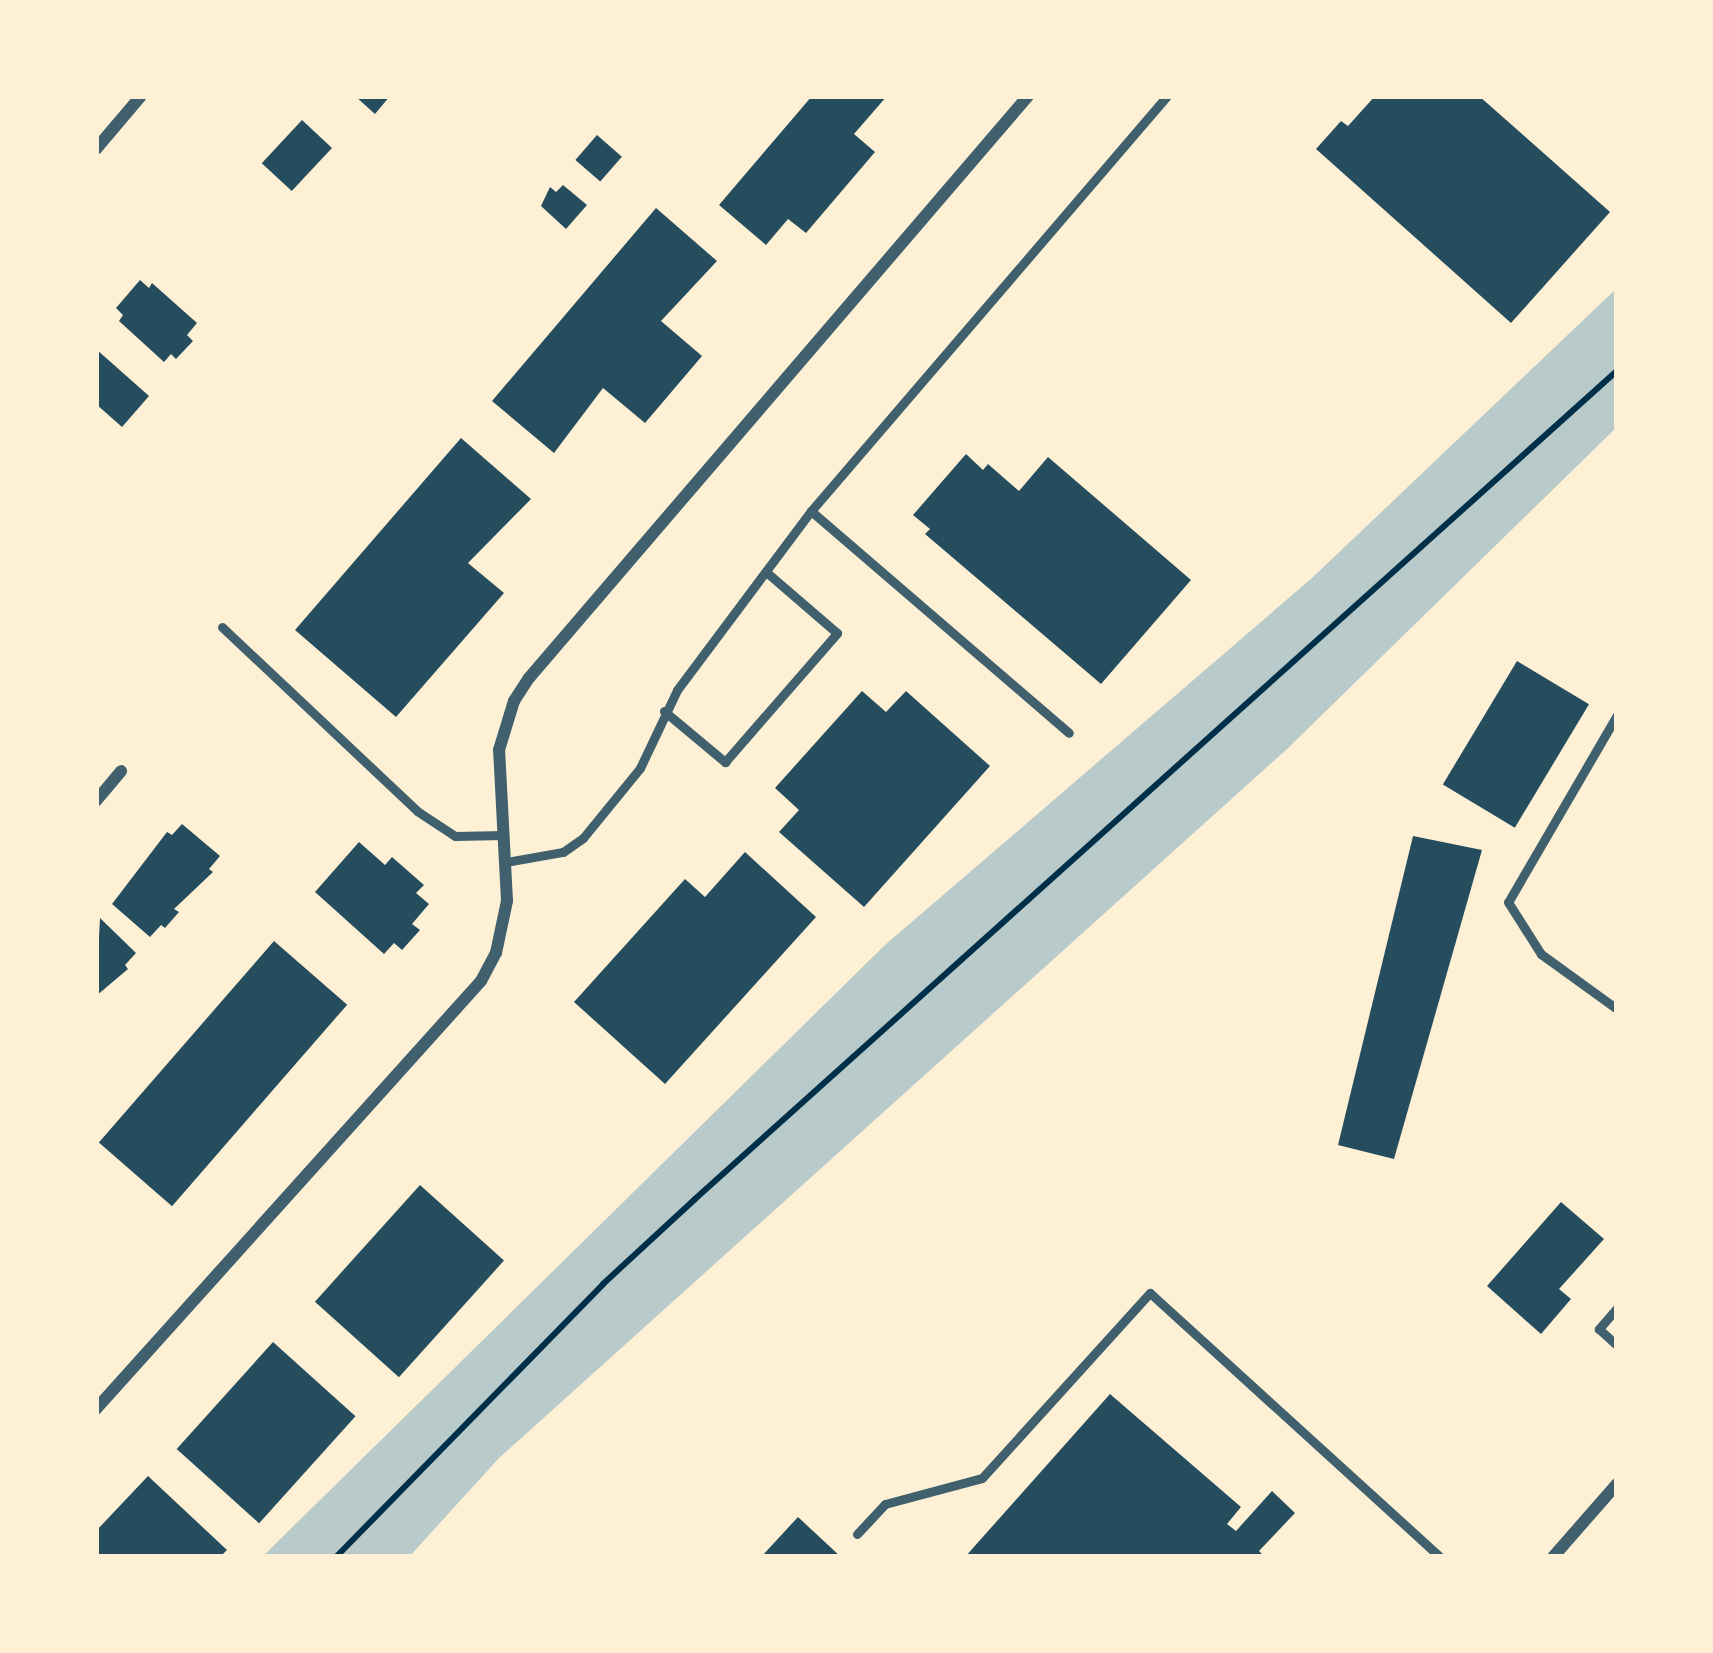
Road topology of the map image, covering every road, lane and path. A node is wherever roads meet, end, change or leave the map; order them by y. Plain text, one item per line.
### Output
1 (141, 96) edge
2 (1028, 96) edge
3 (1167, 96) edge
4 (96, 148) edge
5 (1617, 371) edge
6 (811, 511) junction
7 (766, 572) junction
8 (221, 627) dead end
9 (664, 711) junction
10 (1617, 715) edge
11 (1069, 733) dead end
12 (122, 771) dead end
13 (96, 801) edge
14 (504, 835) junction
15 (506, 862) junction
16 (1617, 1009) edge
17 (1617, 1308) edge
18 (1617, 1345) edge
19 (96, 1409) edge
20 (1617, 1484) edge
21 (857, 1534) dead end
22 (337, 1557) edge
23 (1440, 1557) edge
24 (1553, 1557) edge

1 - 4 street
2 - 14 street
3 - 6 lane
5 - 22 path
6 - 7 lane
6 - 11 lane
7 - 9 lane
7 - 9 lane
8 - 14 lane
9 - 15 lane
10 - 16 lane
12 - 13 street
14 - 15 street
15 - 19 street
17 - 18 lane
20 - 24 street
21 - 23 lane

